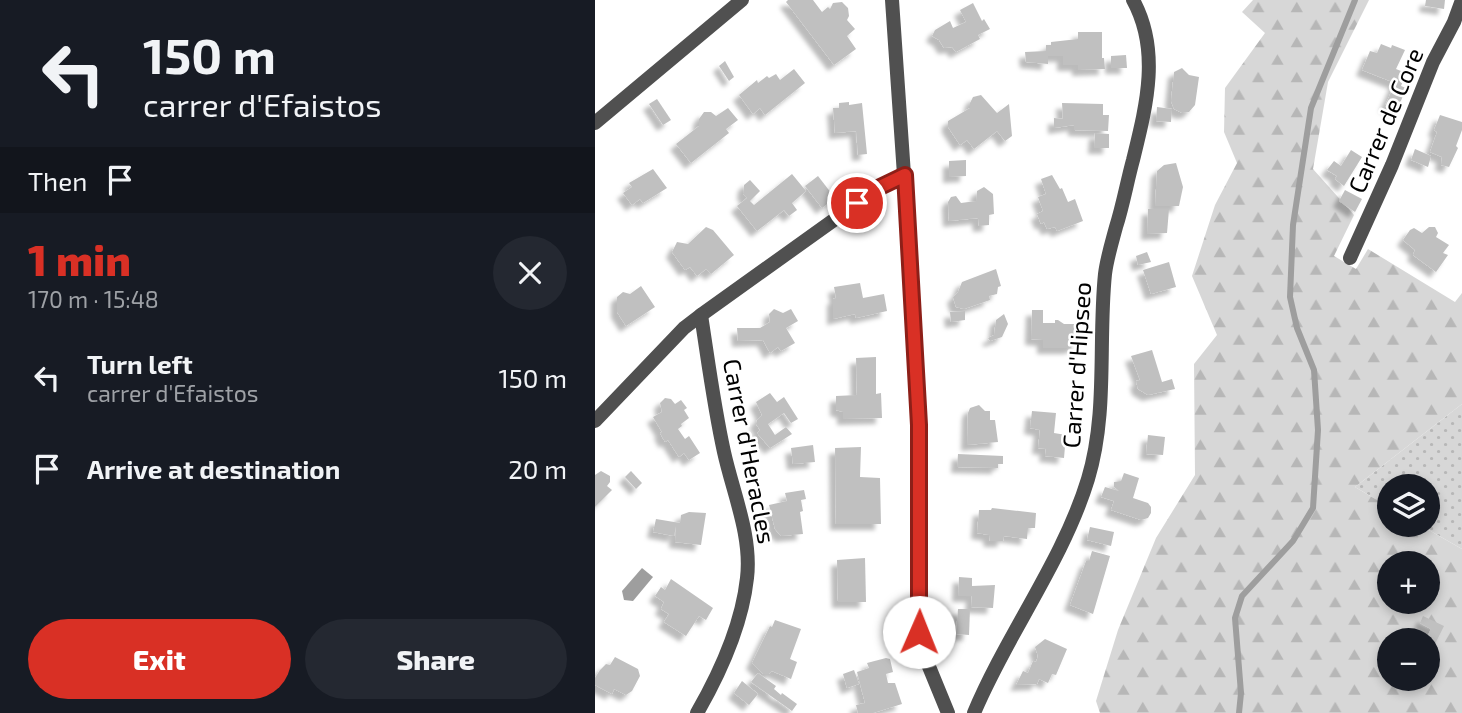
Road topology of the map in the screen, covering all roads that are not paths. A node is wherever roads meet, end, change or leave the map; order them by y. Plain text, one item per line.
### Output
1 (742, 0) edge
2 (893, 0) edge
3 (1133, 0) edge
4 (1462, 0) edge
5 (595, 123) edge
6 (905, 175) junction
7 (1350, 258) dead end
8 (701, 315) junction
9 (595, 421) edge
10 (697, 713) edge
11 (948, 713) edge
12 (974, 713) edge

1 - 5 street
2 - 6 street
3 - 12 street, Carrer d'Hipseo
4 - 7 street, Carrer de Core
6 - 8 street
6 - 11 street
8 - 9 street
8 - 10 street, Carrer d'Heracles

